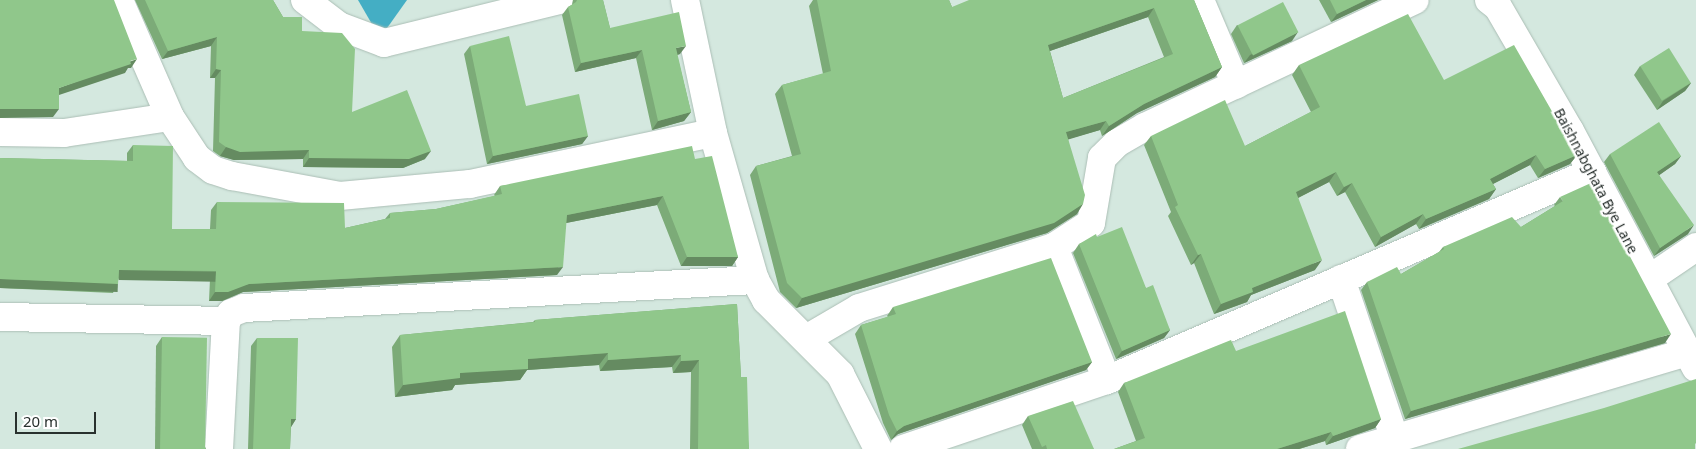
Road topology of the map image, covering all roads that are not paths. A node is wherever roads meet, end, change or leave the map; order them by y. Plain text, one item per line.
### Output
1 (119, 0) edge
2 (305, 0) edge
3 (559, 0) edge
4 (685, 0) edge
5 (1200, 0) edge
6 (1415, 0) edge
7 (1489, 0) edge
8 (1236, 85) junction
9 (170, 117) junction
10 (0, 132) edge
11 (713, 133) junction
12 (1592, 172) junction
13 (1054, 247) junction
14 (1696, 247) edge
15 (1342, 279) junction
16 (1649, 279) junction
17 (755, 280) junction
18 (0, 317) edge
19 (226, 321) junction
20 (806, 339) junction
21 (1692, 360) edge
22 (1107, 380) junction
23 (1395, 439) junction
24 (219, 449) edge
25 (878, 449) edge
26 (903, 449) edge
27 (1360, 449) edge

1 - 9 street
2 - 3 street
4 - 11 street
5 - 8 street
6 - 8 street
7 - 12 street, Baishnabghata Bye Lane
8 - 13 street
9 - 10 street
9 - 11 street
11 - 17 street
12 - 15 street
12 - 16 street, Baishnabghata Bye Lane
13 - 20 street
13 - 22 street
14 - 16 street
15 - 22 street
15 - 23 street
16 - 21 street, Baishnabghata Bye Lane
17 - 19 street
17 - 20 street
18 - 19 street
19 - 24 street
20 - 25 street
21 - 23 street
22 - 26 street
23 - 27 street

